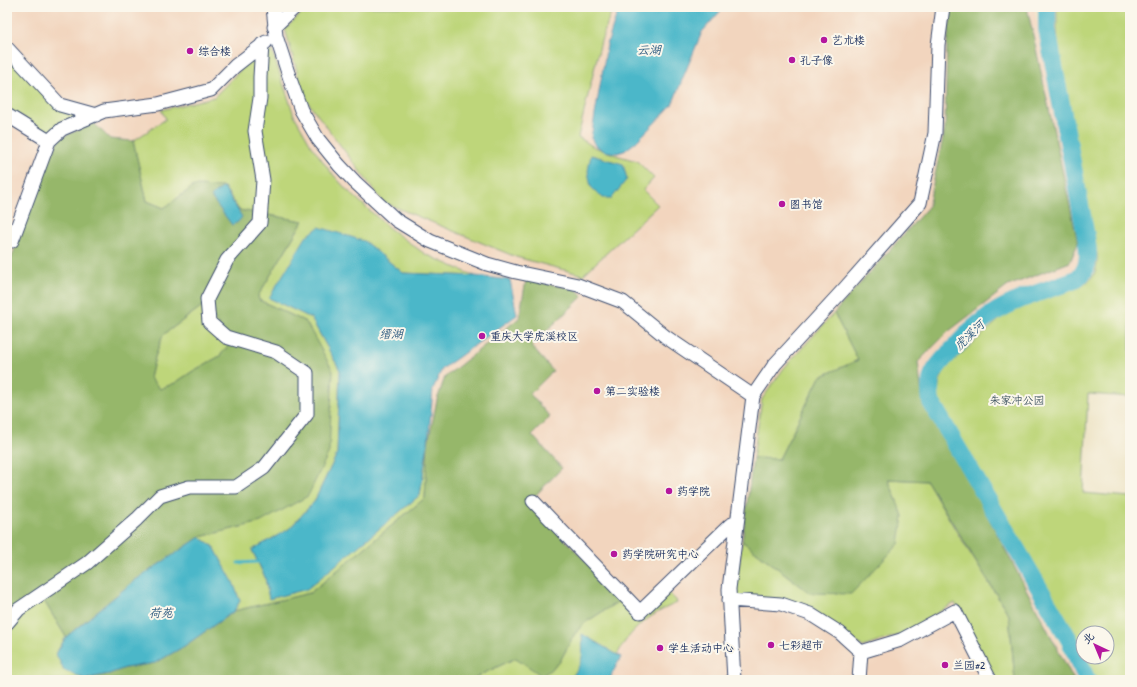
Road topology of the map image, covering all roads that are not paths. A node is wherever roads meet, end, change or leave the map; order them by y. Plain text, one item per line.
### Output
1 (273, 7) edge
2 (296, 7) edge
3 (943, 7) edge
4 (275, 32) junction
5 (262, 44) junction
6 (7, 48) edge
7 (7, 115) edge
8 (96, 115) junction
9 (49, 141) junction
10 (12, 240) dead end
11 (753, 396) junction
12 (533, 501) dead end
13 (737, 522) junction
14 (729, 600) junction
15 (7, 623) edge
16 (861, 652) junction
17 (734, 680) edge
18 (859, 680) edge
19 (990, 680) edge

1 - 4 lane
2 - 4 lane
3 - 11 lane
4 - 5 lane
4 - 11 lane
5 - 8 lane
5 - 15 lane
6 - 8 lane
7 - 9 lane
8 - 9 lane
9 - 10 lane
11 - 13 lane
12 - 13 lane
13 - 14 lane
14 - 16 lane
14 - 17 lane
16 - 18 lane
16 - 19 lane

